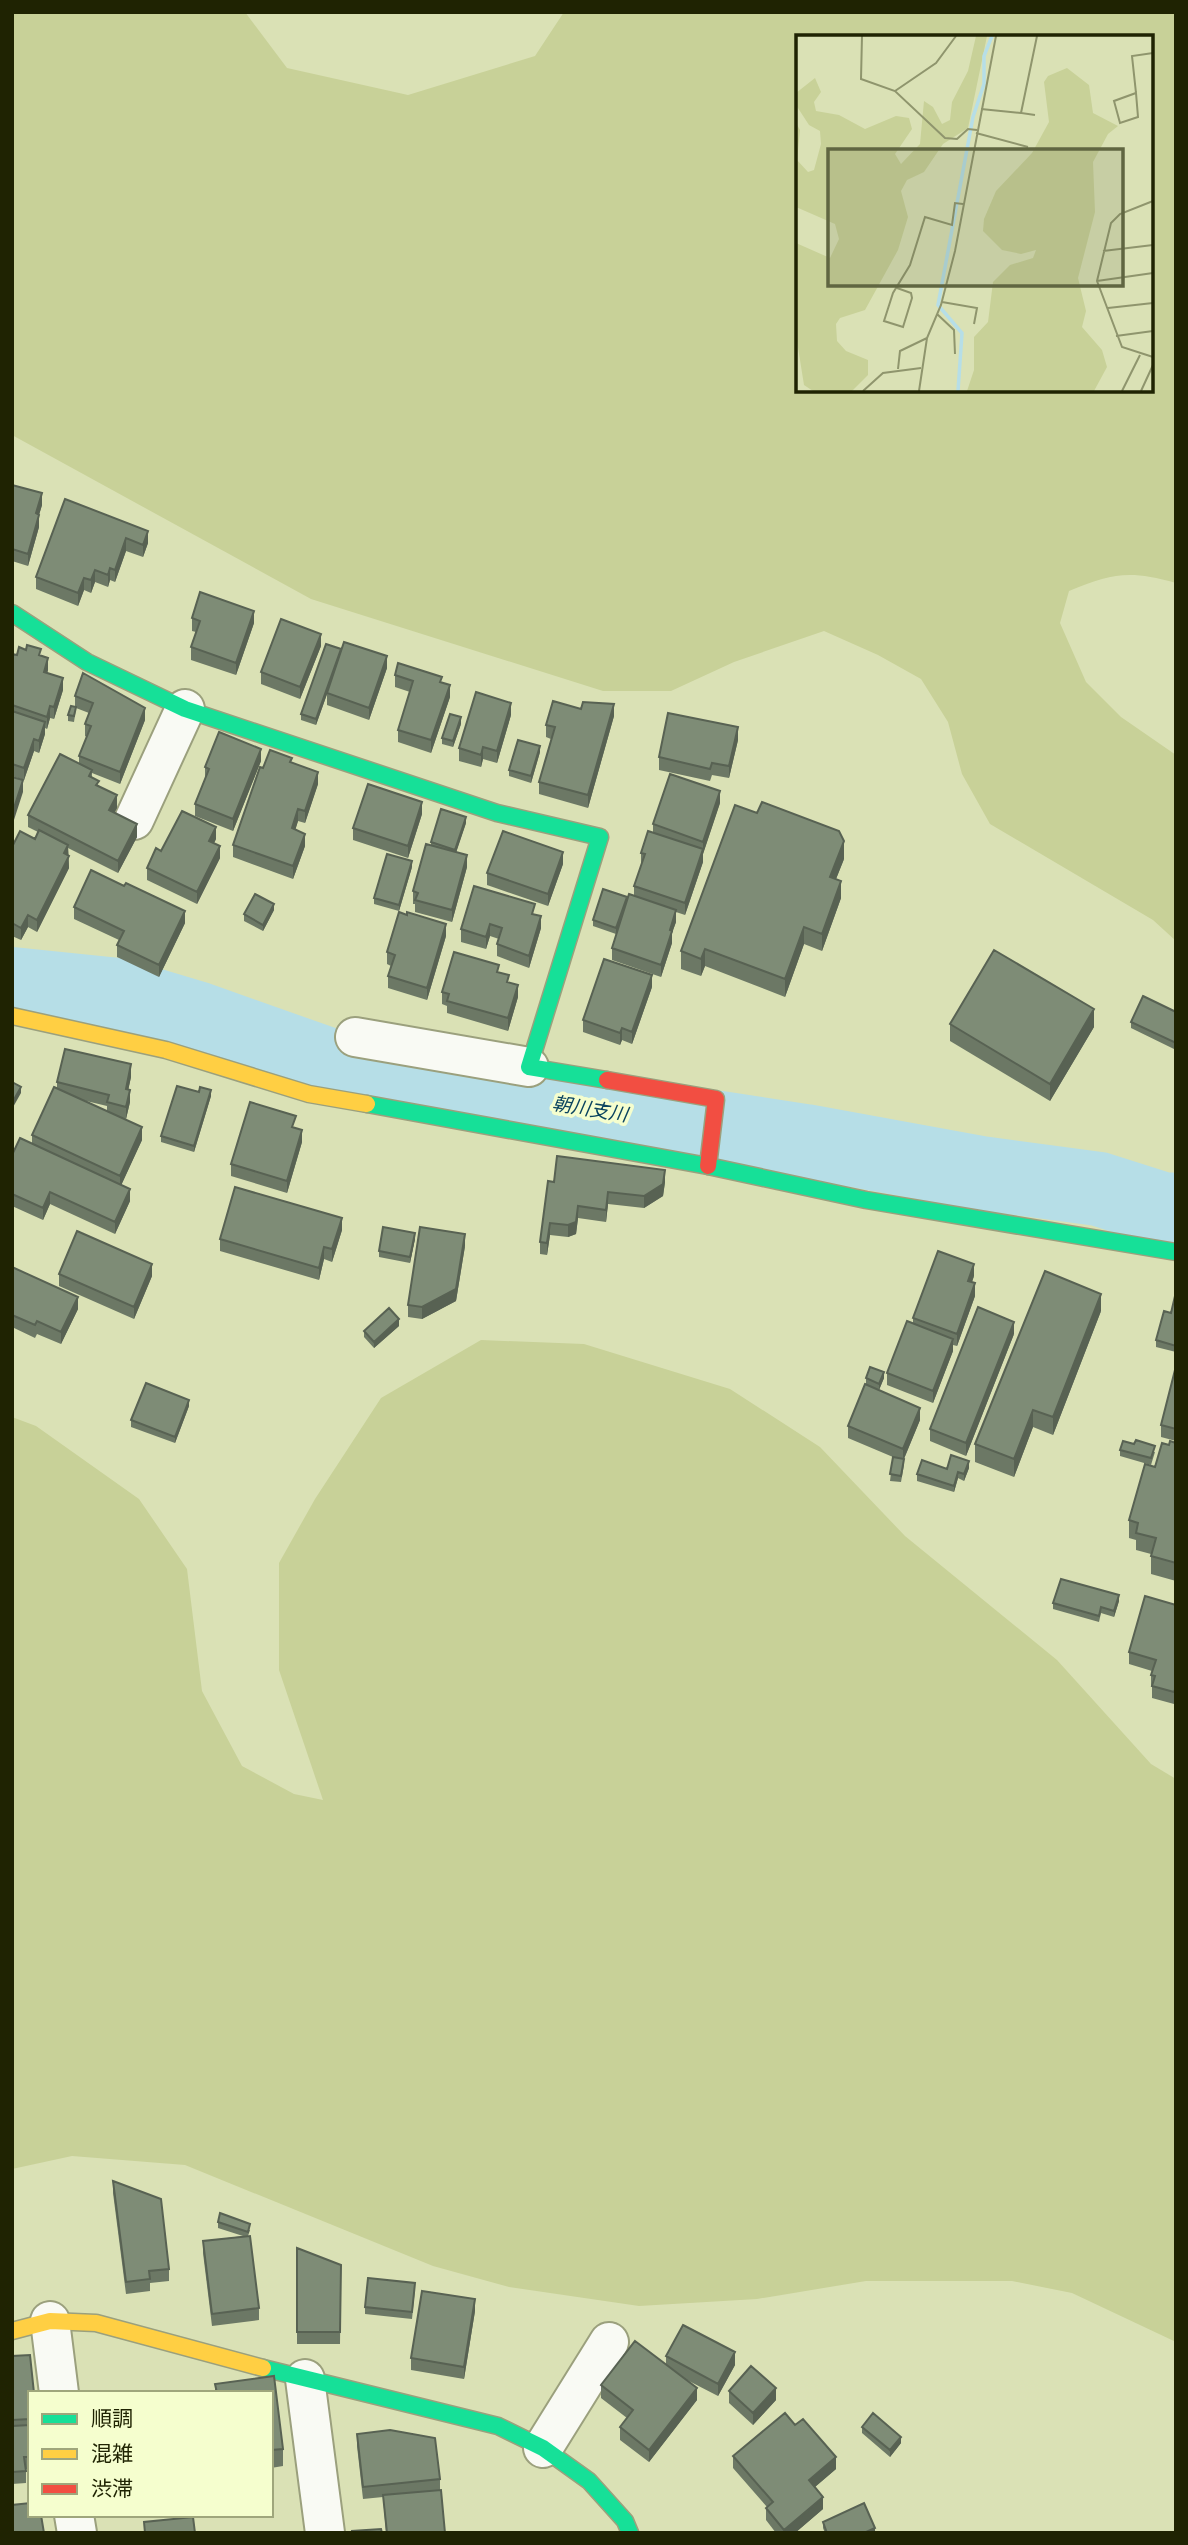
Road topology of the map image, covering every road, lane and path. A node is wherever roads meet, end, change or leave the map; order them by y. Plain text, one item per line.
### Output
1 (12, 613) edge
2 (185, 709) junction
3 (134, 820) edge
4 (12, 1017) edge
5 (355, 1037) dead end
6 (529, 1068) junction
7 (708, 1164) junction
8 (1176, 1252) edge
9 (50, 2322) junction
10 (12, 2331) edge
11 (609, 2343) dead end
12 (305, 2379) junction
13 (59, 2391) edge
14 (543, 2448) junction
15 (325, 2533) edge
16 (630, 2533) edge

1 - 2 street
2 - 3 street
2 - 6 street
4 - 7 street
5 - 6 street
6 - 7 street
7 - 8 street
9 - 10 street
9 - 12 street
9 - 13 street
11 - 14 street
12 - 14 street
12 - 15 street
14 - 16 street

